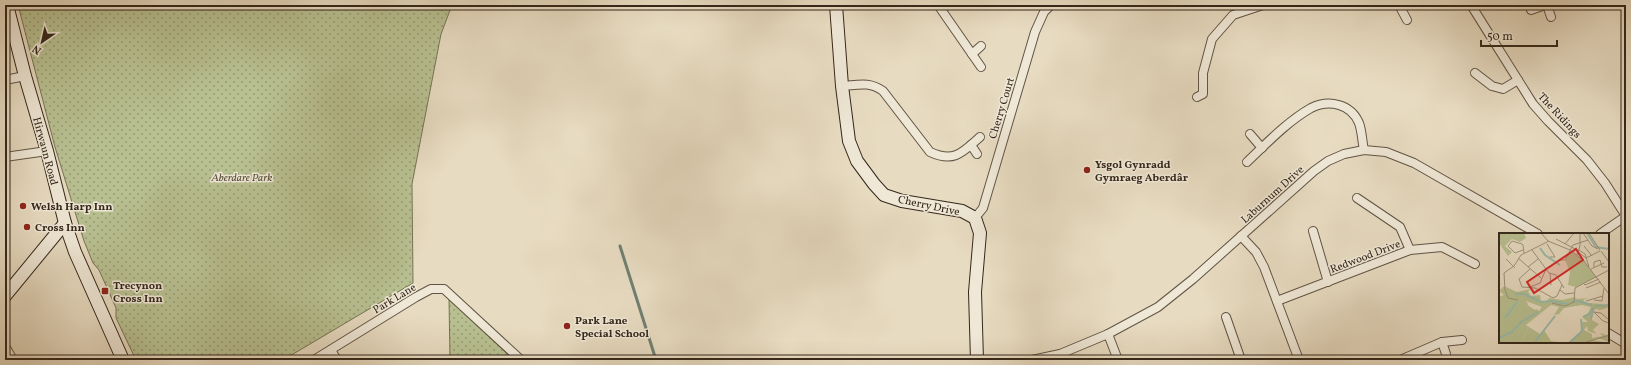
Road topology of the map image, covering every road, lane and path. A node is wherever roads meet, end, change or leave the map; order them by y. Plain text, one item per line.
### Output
1 (7, 5) edge
2 (836, 5) edge
3 (938, 5) edge
4 (1051, 5) edge
5 (1263, 5) edge
6 (1399, 5) edge
7 (1471, 5) edge
8 (1546, 5) edge
9 (1532, 10) dead end
10 (1551, 17) dead end
11 (1408, 20) dead end
12 (981, 46) dead end
13 (972, 54) junction
14 (981, 67) dead end
15 (1475, 74) dead end
16 (25, 76) junction
17 (5, 80) edge
18 (1518, 80) junction
19 (842, 86) junction
20 (1197, 97) dead end
21 (1250, 134) dead end
22 (980, 137) dead end
23 (971, 145) junction
24 (1262, 148) junction
25 (1364, 150) junction
26 (47, 151) junction
27 (977, 154) dead end
28 (5, 157) edge
29 (1247, 162) dead end
30 (1357, 198) dead end
31 (1626, 216) edge
32 (975, 218) junction
33 (65, 223) junction
34 (1313, 231) dead end
35 (1536, 233) edge
36 (1601, 233) edge
37 (1241, 236) junction
38 (1410, 250) junction
39 (1475, 264) dead end
40 (1328, 282) junction
41 (5, 296) edge
42 (1277, 301) junction
43 (1226, 317) dead end
44 (1108, 334) junction
45 (1609, 334) edge
46 (1462, 340) dead end
47 (1442, 342) junction
48 (1626, 344) edge
49 (5, 346) edge
50 (331, 350) junction
51 (1446, 354) dead end
52 (13, 360) edge
53 (123, 360) edge
54 (314, 360) edge
55 (337, 360) edge
56 (521, 360) edge
57 (976, 360) edge
58 (1032, 360) edge
59 (1118, 360) edge
60 (1241, 360) edge
61 (1299, 360) edge
62 (1400, 360) edge

1 - 16 main road, Hirwaun Road
2 - 19 main road, Cherry Drive
3 - 13 street
4 - 32 street, Cherry Court
5 - 20 street
6 - 11 street
7 - 18 street, The Ridings
8 - 9 street
8 - 10 street
12 - 13 street
13 - 14 street
15 - 18 street
16 - 17 street
16 - 26 main road, Hirwaun Road
18 - 31 street, The Ridings
19 - 23 street
19 - 32 main road, Cherry Drive
21 - 24 street
22 - 23 street
23 - 27 street
24 - 25 street
24 - 29 street
25 - 35 street, Laburnum Drive
25 - 37 street, Laburnum Drive
26 - 28 street
26 - 33 main road, Hirwaun Road
30 - 38 street, Redwood Drive
31 - 36 street
32 - 57 main road, Cherry Drive
33 - 41 main road
33 - 53 main road, Hirwaun Road
34 - 40 street, Redwood Drive
37 - 42 street
37 - 44 street, Laburnum Drive
38 - 39 street, Redwood Drive
38 - 40 street, Redwood Drive
40 - 42 street, Redwood Drive
42 - 61 street
43 - 60 street
44 - 58 street, Laburnum Drive
44 - 59 street
45 - 48 street
46 - 47 street
47 - 51 street
47 - 62 street
49 - 52 street
50 - 54 street, Park Lane
50 - 55 street
50 - 56 street, Park Lane

